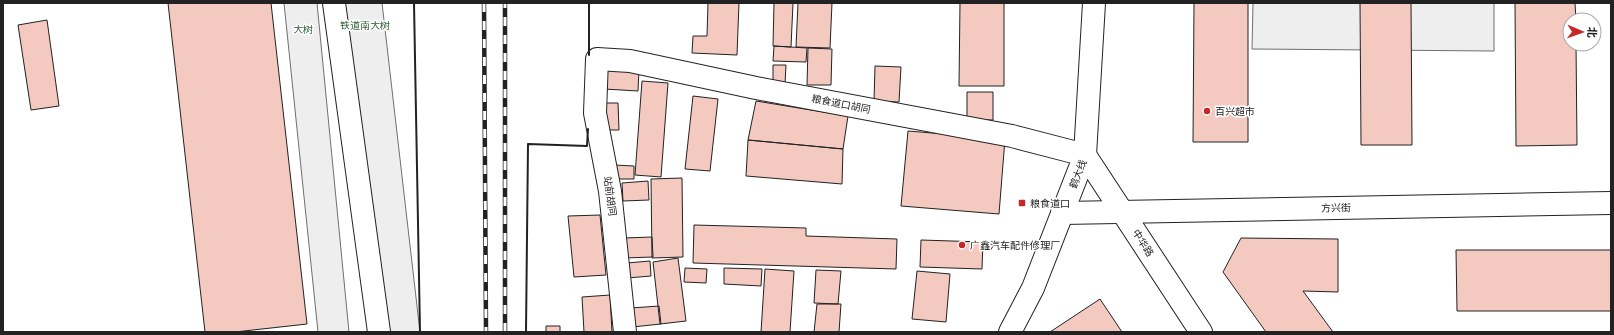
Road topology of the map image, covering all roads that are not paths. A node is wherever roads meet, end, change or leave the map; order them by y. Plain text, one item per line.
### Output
1 (334, 3) edge
2 (1094, 3) edge
3 (597, 59) joint
4 (1085, 155) junction
5 (1611, 203) edge
6 (1123, 212) junction
7 (1062, 213) junction
8 (379, 332) edge
9 (626, 332) edge
10 (1010, 332) edge
11 (1201, 332) edge

1 - 8 main road
2 - 4 main road, 鹤大线
3 - 4 main road, 粮食道口胡同
3 - 9 main road, 站前胡同
4 - 6 main road, 中华路
4 - 7 main road, 鹤大线
5 - 6 main road, 方兴街
6 - 7 main road, 方兴街
6 - 11 main road, 中华路
7 - 10 main road, 鹤大线

